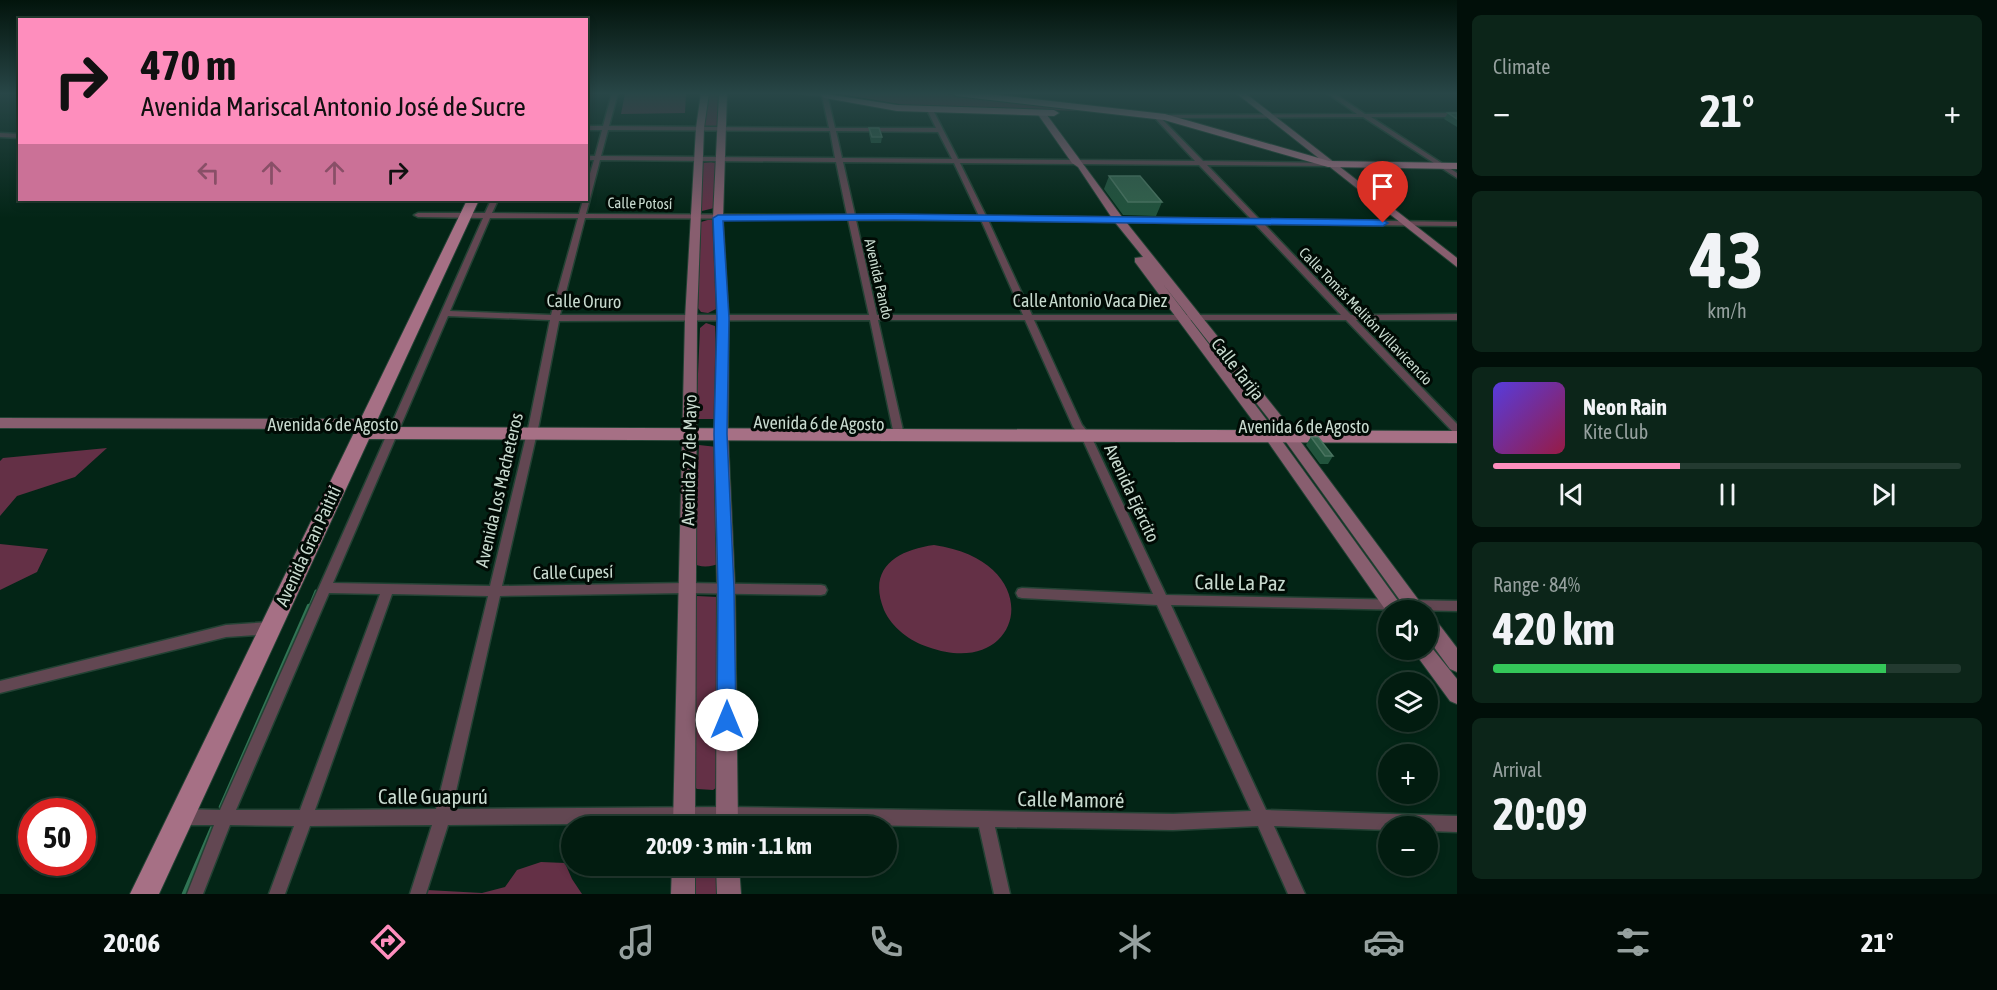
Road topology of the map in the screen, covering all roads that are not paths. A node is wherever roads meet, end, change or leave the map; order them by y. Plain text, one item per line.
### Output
1 (0, 135) edge
2 (605, 135) edge
3 (700, 135) edge
4 (721, 135) edge
5 (833, 135) edge
6 (942, 135) edge
7 (1056, 135) edge
8 (1174, 135) edge
9 (1240, 135) edge
10 (1292, 135) edge
11 (1391, 135) edge
12 (18, 136) edge
13 (588, 158) edge
14 (599, 158) junction
15 (699, 159) junction
16 (719, 159) junction
17 (839, 160) junction
18 (956, 161) junction
19 (1075, 161) junction
20 (1201, 164) junction
21 (1328, 164) junction
22 (1435, 164) junction
23 (1457, 164) edge
24 (1457, 176) edge
25 (1457, 182) edge
26 (494, 201) edge
27 (588, 201) edge
28 (588, 201) edge
29 (469, 207) edge
30 (418, 215) dead end
31 (487, 215) junction
32 (584, 216) junction
33 (850, 217) junction
34 (695, 218) junction
35 (718, 218) junction
36 (984, 218) junction
37 (1114, 219) junction
38 (1256, 222) junction
39 (1404, 223) junction
40 (1457, 224) edge
41 (1457, 264) edge
42 (1457, 270) edge
43 (445, 313) junction
44 (872, 317) junction
45 (1027, 317) junction
46 (1181, 317) junction
47 (1198, 317) junction
48 (1348, 317) junction
49 (1457, 317) edge
50 (555, 318) junction
51 (723, 318) junction
52 (691, 319) junction
53 (0, 423) edge
54 (234, 428) junction
55 (691, 428) junction
56 (721, 428) junction
57 (364, 429) junction
58 (393, 429) junction
59 (532, 430) junction
60 (898, 430) junction
61 (1276, 431) junction
62 (1457, 431) edge
63 (0, 432) edge
64 (1082, 432) junction
65 (326, 588) junction
66 (388, 588) junction
67 (686, 588) junction
68 (726, 588) junction
69 (821, 590) dead end
70 (494, 591) junction
71 (1023, 593) dead end
72 (1161, 600) junction
73 (1388, 600) edge
74 (1408, 600) edge
75 (1457, 606) edge
76 (1378, 607) edge
77 (1438, 607) edge
78 (269, 628) junction
79 (1438, 638) edge
80 (1431, 660) edge
81 (1457, 663) edge
82 (0, 687) edge
83 (1457, 695) edge
84 (684, 816) edge
85 (727, 816) edge
86 (182, 817) junction
87 (225, 817) junction
88 (305, 818) junction
89 (442, 818) junction
90 (985, 818) junction
91 (1262, 818) junction
92 (561, 819) edge
93 (897, 819) edge
94 (1457, 824) edge
95 (684, 876) edge
96 (728, 876) edge
97 (144, 894) edge
98 (195, 894) edge
99 (277, 894) edge
100 (418, 894) edge
101 (683, 894) edge
102 (729, 894) edge
103 (1002, 894) edge
104 (1297, 894) edge

1 - 12 street
2 - 14 street, Avenida Los Macheteros
3 - 15 main road, Avenida 27 de Mayo
4 - 16 main road, Avenida 27 de Mayo
5 - 17 street, Avenida Pando
6 - 18 street, Avenida Ejército
7 - 19 main road, Calle Tarija
8 - 20 street, Calle Tomás Melitón Villavicencio
9 - 21 main road
10 - 21 main road
11 - 22 street
13 - 14 street
14 - 15 street
14 - 28 street, Avenida Los Macheteros
15 - 16 street
15 - 34 main road, Avenida 27 de Mayo
16 - 17 street
16 - 35 main road, Avenida 27 de Mayo
17 - 18 street
17 - 33 street, Avenida Pando
18 - 19 street
18 - 36 street, Avenida Ejército
19 - 20 street
19 - 37 main road, Calle Tarija
20 - 21 street
20 - 38 street, Calle Tomás Melitón Villavicencio
21 - 22 main road
21 - 39 main road
22 - 23 main road
22 - 24 street
22 - 25 street
26 - 31 street
27 - 32 street, Avenida Los Macheteros
29 - 30 street, Calle Potosí
29 - 31 street, Calle Potosí
29 - 57 main road, Avenida Gran Paitití
31 - 32 street, Calle Potosí
31 - 43 street
32 - 34 street, Calle Potosí
32 - 50 street, Avenida Los Macheteros
33 - 35 street, Calle Potosí
33 - 36 street, Calle Potosí
33 - 44 street, Avenida Pando
34 - 35 street, Calle Potosí
34 - 52 main road, Avenida 27 de Mayo
35 - 51 main road, Avenida 27 de Mayo
36 - 37 street, Calle Potosí
36 - 45 street, Avenida Ejército
37 - 38 street, Calle Potosí
37 - 46 main road, Calle Tarija
37 - 47 main road, Calle Tarija
38 - 39 street, Calle Potosí
38 - 48 street, Calle Tomás Melitón Villavicencio
39 - 40 street, Calle Potosí
39 - 41 main road
39 - 42 main road
43 - 50 street, Calle Oruro
43 - 58 street
44 - 45 street, Calle Antonio Vaca Diez
44 - 51 street, Calle Antonio Vaca Diez
44 - 60 street, Avenida Pando
45 - 46 street, Calle Antonio Vaca Diez
45 - 64 street, Avenida Ejército
46 - 47 street, Calle Antonio Vaca Diez
46 - 61 main road, Calle Tarija
47 - 48 street, Calle Antonio Vaca Diez
47 - 61 main road, Calle Tarija
48 - 49 street, Calle Antonio Vaca Diez
48 - 62 street, Calle Tomás Melitón Villavicencio
50 - 52 street, Calle Oruro
50 - 59 street, Avenida Los Macheteros
51 - 52 street, Calle Oruro
51 - 56 main road, Avenida 27 de Mayo
52 - 55 main road, Avenida 27 de Mayo
53 - 54 main road, Avenida 6 de Agosto
54 - 57 main road, Avenida 6 de Agosto
54 - 63 main road, Avenida 6 de Agosto
55 - 56 main road, Avenida 6 de Agosto
55 - 59 main road, Avenida 6 de Agosto
55 - 67 main road, Avenida 27 de Mayo
56 - 60 main road, Avenida 6 de Agosto
56 - 68 main road, Avenida 27 de Mayo
57 - 58 main road, Avenida 6 de Agosto
57 - 78 main road, Avenida Gran Paitití
58 - 59 main road, Avenida 6 de Agosto
58 - 65 street
59 - 70 street, Avenida Los Macheteros
60 - 64 main road, Avenida 6 de Agosto
61 - 62 main road, Avenida 6 de Agosto
61 - 64 main road, Avenida 6 de Agosto
61 - 73 main road, Calle Tarija
61 - 74 main road, Calle Tarija
64 - 72 street, Avenida Ejército
65 - 66 street, Calle Cupesí
65 - 87 street
66 - 70 street, Calle Cupesí
66 - 88 street
67 - 68 street, Calle Cupesí
67 - 70 street, Calle Cupesí
67 - 84 main road, Avenida 27 de Mayo
68 - 69 street, Calle Cupesí
68 - 85 main road, Avenida 27 de Mayo
70 - 89 street, Avenida Los Macheteros
71 - 72 street, Calle La Paz
72 - 76 street, Calle La Paz
72 - 91 street, Avenida Ejército
75 - 77 street, Calle La Paz
78 - 82 street
78 - 86 main road, Avenida Gran Paitití
79 - 81 main road
80 - 83 main road
86 - 87 street, Calle Guapurú
86 - 97 main road, Avenida Gran Paitití
87 - 88 street, Calle Guapurú
87 - 98 street
88 - 89 street, Calle Guapurú
88 - 99 street
89 - 92 street, Calle Guapurú
89 - 100 street, Avenida Los Macheteros
90 - 91 street, Calle Mamoré
90 - 93 street, Calle Mamoré
90 - 103 street
91 - 94 street, Calle Mamoré
91 - 104 street, Avenida Ejército
95 - 101 main road
96 - 102 main road

